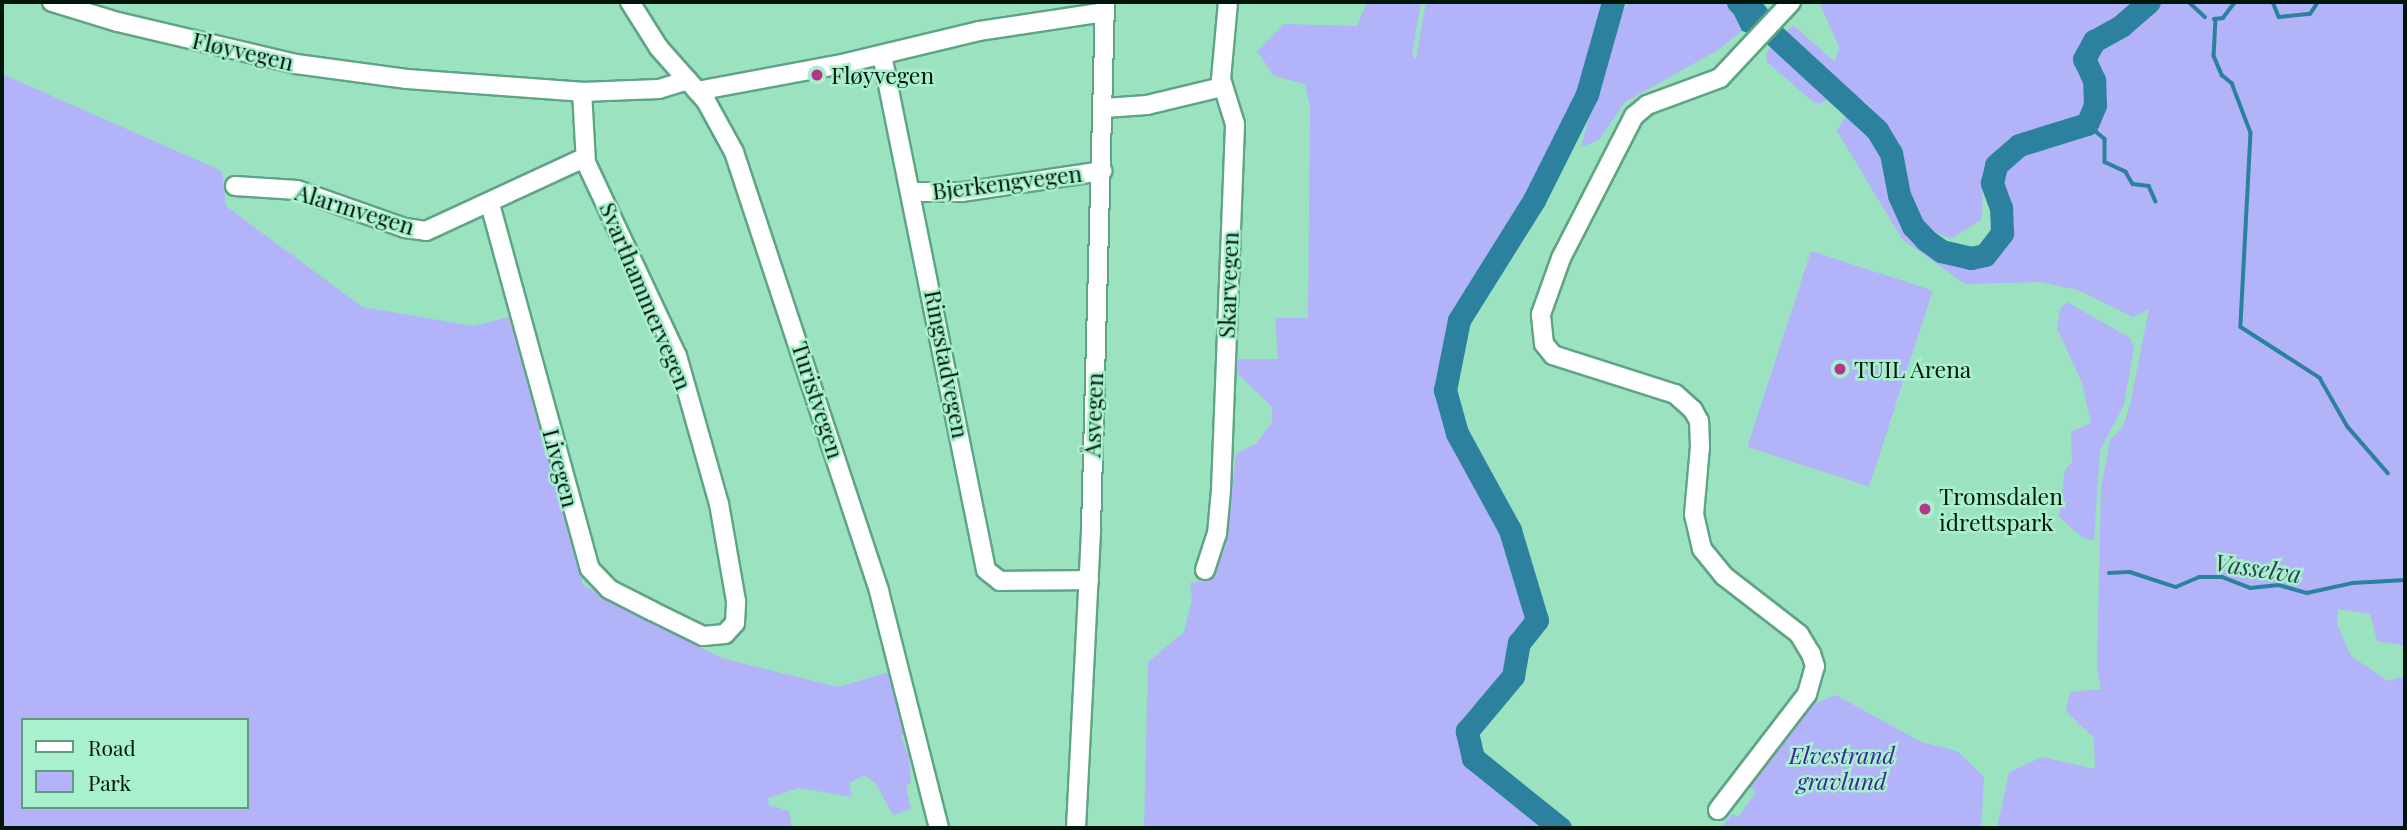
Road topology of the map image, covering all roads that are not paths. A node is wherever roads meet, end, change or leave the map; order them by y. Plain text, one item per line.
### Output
1 (52, 2) edge
2 (630, 2) edge
3 (1228, 2) edge
4 (1105, 7) edge
5 (1787, 8) edge
6 (883, 55) junction
7 (692, 85) junction
8 (1222, 86) junction
9 (582, 92) junction
10 (1105, 108) junction
11 (584, 158) junction
12 (1102, 171) junction
13 (235, 186) dead end
14 (913, 192) junction
15 (490, 204) junction
16 (1205, 570) dead end
17 (1089, 580) junction
18 (734, 625) joint
19 (1718, 810) dead end
20 (939, 828) edge
21 (1076, 828) edge

1 - 9 street, Fløyvegen
2 - 7 street, Turistvegen
3 - 8 street, Skarvegen
4 - 6 street, Fløyvegen
4 - 10 street, Åsvegen
5 - 19 street
6 - 7 street, Fløyvegen
6 - 14 street, Ringstadvegen
7 - 9 street, Fløyvegen
7 - 20 street, Turistvegen
8 - 10 street
8 - 16 street, Skarvegen
9 - 11 street, Svarthammervegen
10 - 12 street, Åsvegen
11 - 15 street, Alarmvegen
11 - 18 street, Svarthammervegen
12 - 14 street, Bjerkengvegen
12 - 17 street, Åsvegen
13 - 15 street, Alarmvegen
14 - 17 street, Ringstadvegen
15 - 18 street, Livegen
17 - 21 street, Åsvegen

